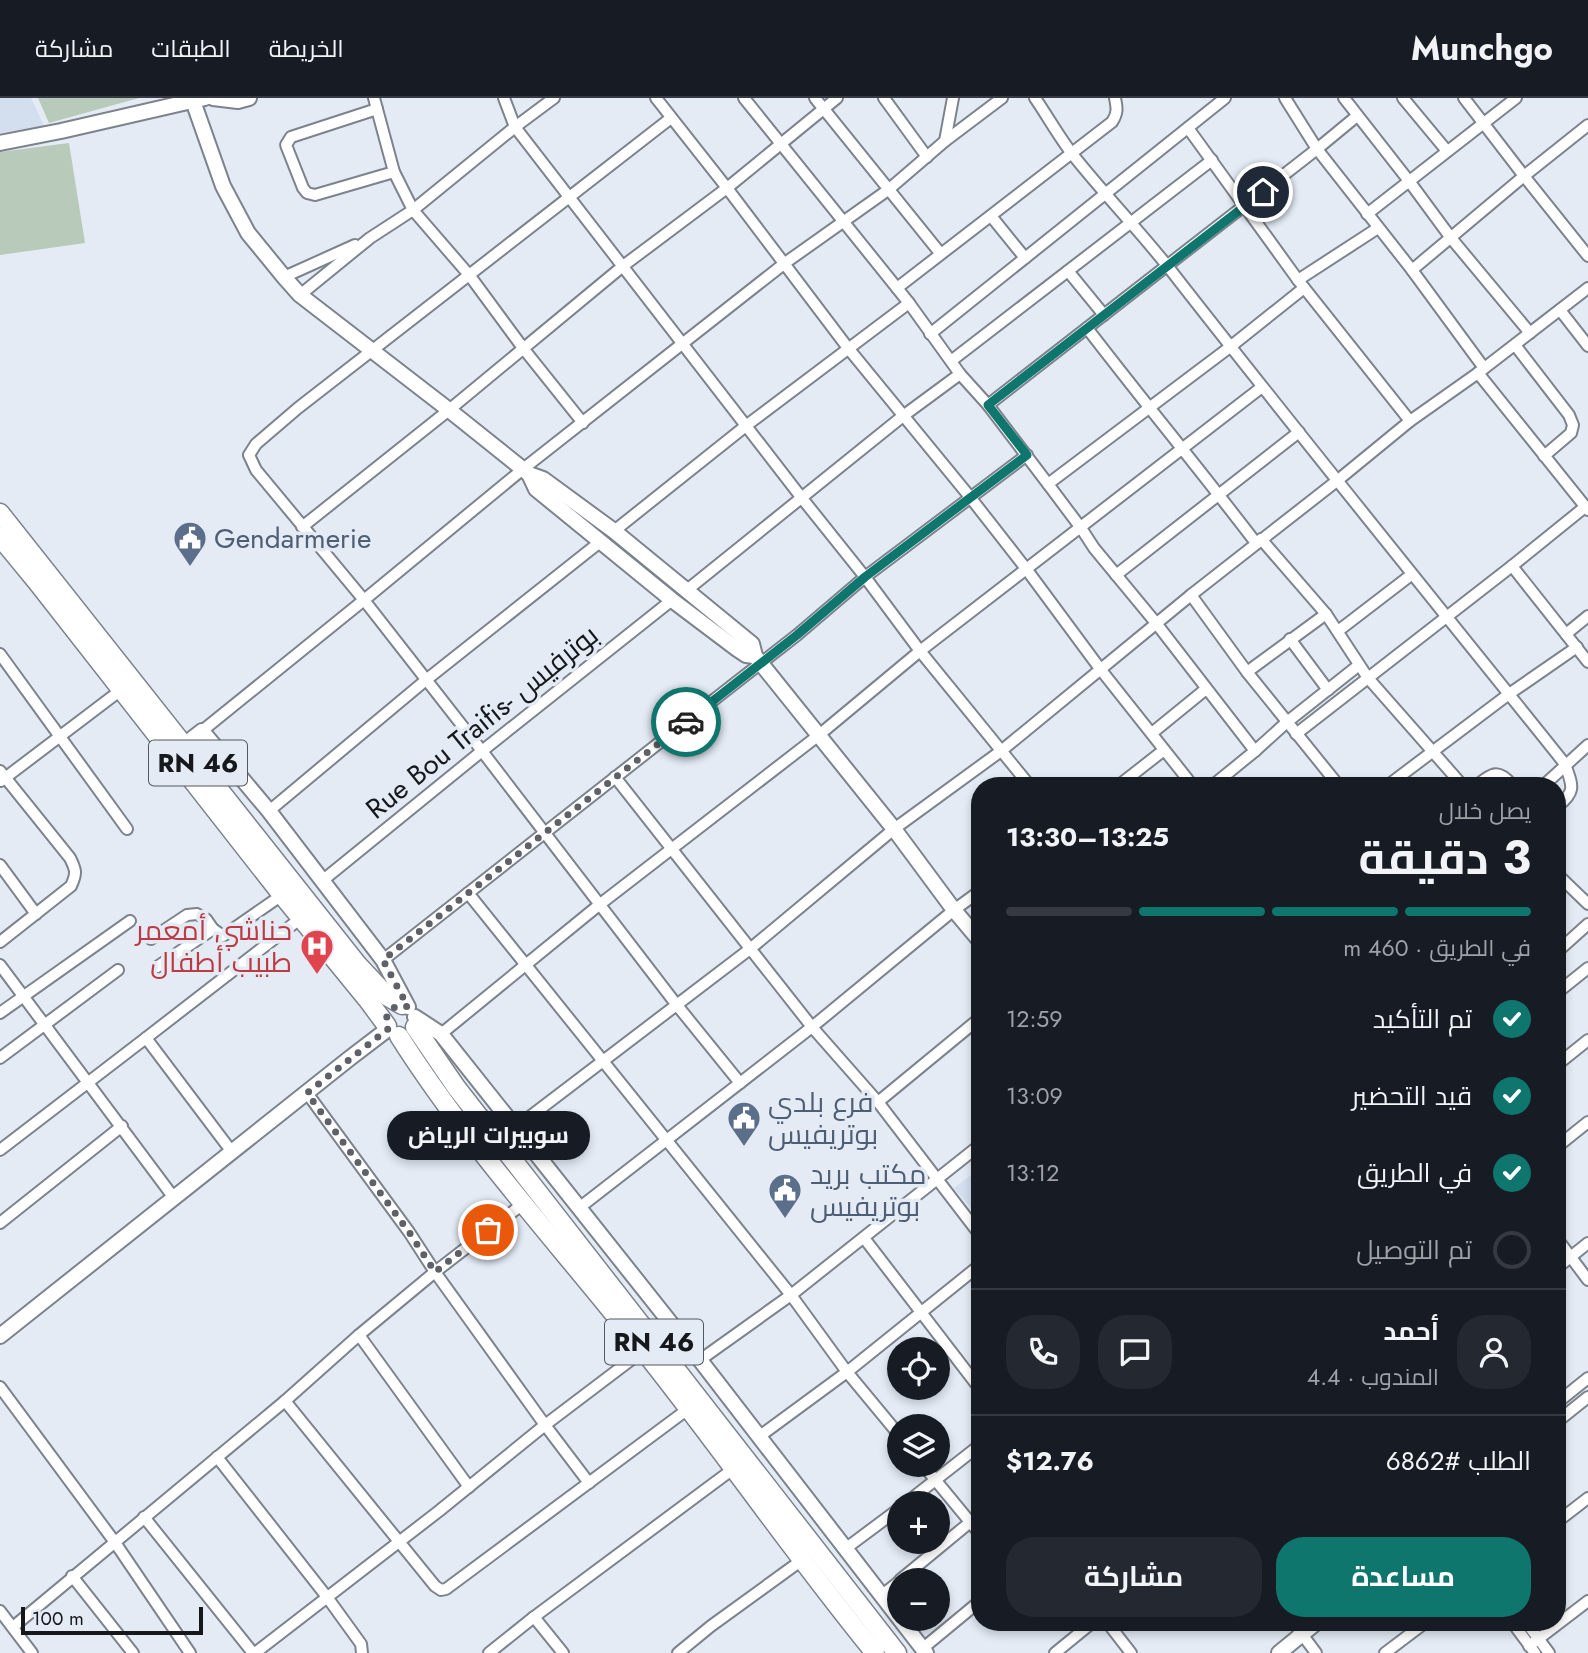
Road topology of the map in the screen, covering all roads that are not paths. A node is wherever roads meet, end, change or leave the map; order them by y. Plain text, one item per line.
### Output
1 (213, 98) edge
2 (249, 98) edge
3 (504, 98) edge
4 (554, 98) edge
5 (656, 98) edge
6 (744, 98) edge
7 (815, 98) edge
8 (837, 98) edge
9 (884, 98) edge
10 (953, 98) edge
11 (1002, 98) edge
12 (1035, 98) edge
13 (1115, 98) edge
14 (1225, 98) edge
15 (1285, 98) edge
16 (1403, 98) edge
17 (1464, 98) edge
18 (1516, 98) edge
19 (199, 99) edge
20 (1348, 99) edge
21 (376, 104) edge
22 (824, 108) junction
23 (1357, 117) junction
24 (671, 118) junction
25 (1483, 122) junction
26 (1588, 125) edge
27 (515, 127) junction
28 (1188, 128) junction
29 (945, 141) junction
30 (0, 143) edge
31 (781, 144) junction
32 (1317, 149) junction
33 (1447, 151) junction
34 (1071, 152) junction
35 (927, 157) junction
36 (1212, 160) junction
37 (394, 172) junction
38 (1524, 176) junction
39 (1409, 181) junction
40 (727, 188) junction
41 (888, 190) junction
42 (1105, 194) junction
43 (570, 198) junction
44 (1244, 206) junction
45 (413, 210) junction
46 (1367, 214) junction
47 (991, 216) junction
48 (845, 222) junction
49 (1132, 222) junction
50 (1378, 228) junction
51 (1451, 237) junction
52 (370, 238) junction
53 (940, 253) junction
54 (1588, 256) edge
55 (1025, 258) junction
56 (785, 263) junction
57 (623, 266) junction
58 (1167, 266) junction
59 (1412, 270) junction
60 (1068, 271) junction
61 (470, 276) junction
62 (284, 277) junction
63 (1301, 284) junction
64 (897, 288) junction
65 (1588, 288) edge
66 (300, 295) junction
67 (909, 303) junction
68 (1560, 310) junction
69 (1104, 315) junction
70 (1087, 328) junction
71 (1530, 333) junction
72 (930, 334) junction
73 (682, 343) junction
74 (1515, 345) junction
75 (1588, 346) edge
76 (1230, 347) junction
77 (523, 348) junction
78 (848, 348) junction
79 (372, 351) junction
80 (951, 361) junction
81 (1481, 370) junction
82 (960, 374) junction
83 (1262, 387) junction
84 (988, 405) junction
85 (1149, 409) junction
86 (449, 410) junction
87 (903, 416) junction
88 (1410, 421) junction
89 (583, 423) junction
90 (747, 425) junction
91 (1299, 432) junction
92 (1181, 449) junction
93 (1027, 455) junction
94 (1545, 456) junction
95 (526, 472) junction
96 (1338, 480) junction
97 (1048, 484) junction
98 (1219, 495) junction
99 (801, 497) junction
100 (970, 497) junction
101 (1587, 508) edge
102 (0, 513) edge
103 (302, 527) junction
104 (1082, 528) junction
105 (614, 531) junction
106 (1259, 541) junction
107 (600, 542) junction
108 (7, 544) edge
109 (1512, 566) junction
110 (1027, 570) junction
111 (1116, 575) junction
112 (1411, 575) junction
113 (865, 577) junction
114 (687, 590) junction
115 (1191, 595) junction
116 (364, 600) junction
117 (672, 600) junction
118 (1326, 614) junction
119 (1446, 616) junction
120 (1588, 616) edge
121 (1156, 623) junction
122 (1338, 631) junction
123 (1566, 634) junction
124 (1290, 639) junction
125 (1577, 647) junction
126 (920, 651) junction
127 (0, 654) edge
128 (758, 659) junction
129 (1588, 662) edge
130 (1359, 665) junction
131 (1101, 670) junction
132 (1247, 672) junction
133 (1368, 678) junction
134 (426, 680) junction
135 (1206, 689) junction
136 (121, 690) junction
137 (1328, 690) junction
138 (1509, 694) junction
139 (1287, 722) junction
140 (202, 731) junction
141 (1152, 733) junction
142 (1296, 734) junction
143 (819, 735) junction
144 (59, 737) junction
145 (184, 745) junction
146 (1588, 745) edge
147 (1164, 750) junction
148 (482, 751) junction
149 (1001, 751) junction
150 (1255, 751) junction
151 (1433, 751) junction
152 (1565, 764) junction
153 (2, 777) edge
154 (615, 777) junction
155 (1023, 777) edge
156 (1130, 777) edge
157 (1186, 777) edge
158 (1223, 777) edge
159 (1332, 777) edge
160 (1399, 777) edge
161 (1455, 777) edge
162 (1488, 777) edge
163 (1506, 777) edge
164 (1552, 777) edge
165 (1566, 799) edge
166 (269, 811) junction
167 (127, 829) dead end
168 (894, 829) junction
169 (544, 833) junction
170 (673, 849) junction
171 (0, 865) edge
172 (322, 881) junction
173 (1566, 883) edge
174 (468, 893) junction
175 (282, 895) junction
176 (971, 898) edge
177 (1588, 904) edge
178 (599, 905) junction
179 (954, 910) junction
180 (36, 914) junction
181 (301, 918) junction
182 (130, 921) dead end
183 (1588, 924) edge
184 (213, 929) junction
185 (971, 930) edge
186 (151, 939) dead end
187 (0, 942) edge
188 (1566, 943) edge
189 (750, 948) junction
190 (383, 960) junction
191 (0, 965) edge
192 (157, 967) dead end
193 (525, 967) junction
194 (1588, 968) edge
195 (118, 970) dead end
196 (1566, 986) edge
197 (24, 996) junction
198 (676, 1004) junction
199 (0, 1013) edge
200 (402, 1021) junction
201 (44, 1025) junction
202 (971, 1025) edge
203 (812, 1027) junction
204 (441, 1034) junction
205 (146, 1038) junction
206 (1588, 1040) edge
207 (0, 1058) edge
208 (1566, 1058) edge
209 (603, 1059) junction
210 (88, 1082) junction
211 (740, 1083) junction
212 (307, 1093) junction
213 (878, 1101) junction
214 (1588, 1122) edge
215 (122, 1126) junction
216 (514, 1126) junction
217 (667, 1139) junction
218 (498, 1140) junction
219 (1566, 1140) edge
220 (0, 1150) edge
221 (232, 1152) junction
222 (971, 1152) edge
223 (938, 1180) junction
224 (174, 1198) junction
225 (524, 1203) junction
226 (579, 1208) junction
227 (971, 1222) edge
228 (0, 1223) edge
229 (864, 1238) junction
230 (1588, 1243) edge
231 (1566, 1250) edge
232 (1571, 1257) junction
233 (1566, 1261) edge
234 (435, 1272) junction
235 (971, 1272) edge
236 (1588, 1280) edge
237 (791, 1295) junction
238 (921, 1312) junction
239 (359, 1335) junction
240 (0, 1336) edge
241 (644, 1350) junction
242 (700, 1360) junction
243 (847, 1371) junction
244 (971, 1377) edge
245 (1588, 1378) edge
246 (0, 1387) edge
247 (1566, 1396) edge
248 (1588, 1397) edge
249 (285, 1401) junction
250 (688, 1409) junction
251 (1566, 1415) edge
252 (887, 1420) edge
253 (545, 1425) junction
254 (760, 1436) junction
255 (971, 1452) edge
256 (216, 1457) junction
257 (733, 1469) junction
258 (933, 1477) edge
259 (936, 1481) junction
260 (589, 1483) junction
261 (470, 1487) junction
262 (922, 1491) edge
263 (1588, 1498) edge
264 (1566, 1515) edge
265 (144, 1517) junction
266 (887, 1518) edge
267 (970, 1522) joint
268 (114, 1541) junction
269 (399, 1542) junction
270 (845, 1549) junction
271 (802, 1560) junction
272 (914, 1568) edge
273 (72, 1576) junction
274 (887, 1591) edge
275 (881, 1596) junction
276 (327, 1597) junction
277 (1588, 1601) edge
278 (971, 1609) edge
279 (0, 1611) edge
280 (534, 1618) junction
281 (1566, 1619) edge
282 (13, 1628) junction
283 (1082, 1631) edge
284 (1114, 1631) edge
285 (1300, 1631) edge
286 (1306, 1631) edge
287 (1414, 1631) edge
288 (1520, 1631) edge
289 (1552, 1631) edge
290 (1303, 1634) junction
291 (1534, 1646) edge
292 (29, 1649) edge
293 (924, 1651) edge
294 (15, 1653) edge
295 (133, 1653) edge
296 (190, 1653) edge
297 (254, 1653) edge
298 (362, 1653) edge
299 (489, 1653) edge
300 (563, 1653) edge
301 (678, 1653) edge
302 (874, 1653) edge
303 (897, 1653) edge
304 (1055, 1653) edge
305 (1131, 1653) edge
306 (1279, 1653) edge
307 (1317, 1653) edge
308 (1385, 1653) edge
309 (1549, 1653) edge

1 - 2 street
3 - 27 street
4 - 27 street
5 - 24 street
6 - 31 street
7 - 22 street
8 - 22 street
9 - 35 street
10 - 29 street
11 - 29 street
12 - 34 street
13 - 34 street
14 - 28 street
15 - 32 street
16 - 33 street
17 - 25 street
18 - 25 street
19 - 30 street
19 - 62 street
20 - 23 street
21 - 37 street
21 - 37 street
22 - 31 street
22 - 41 street
23 - 32 street
23 - 39 street
24 - 40 street
24 - 43 street
25 - 33 street
25 - 38 street
26 - 38 street
27 - 43 street
27 - 45 street
28 - 36 street
28 - 42 street
29 - 35 street
31 - 40 street
31 - 48 street
32 - 44 street
32 - 46 street
33 - 39 street
34 - 42 street
34 - 47 street
35 - 41 street
36 - 44 street
36 - 49 street
37 - 45 street
38 - 51 street
38 - 54 street
39 - 46 street
39 - 51 street
40 - 56 street
40 - 57 street
41 - 48 street
41 - 53 street
42 - 49 street
42 - 55 street
43 - 57 street
43 - 61 street
44 - 58 street
44 - 63 street
45 - 52 street
45 - 61 street
46 - 50 street
47 - 53 street
47 - 55 street
48 - 56 street
48 - 64 street
49 - 58 street
49 - 60 street
50 - 59 street
50 - 63 street
51 - 59 street
51 - 71 street
52 - 62 street
52 - 66 street
53 - 64 street
55 - 72 street
56 - 73 street
56 - 78 street
57 - 73 street
57 - 77 street
58 - 69 street
58 - 76 street
59 - 81 street
60 - 69 street
60 - 80 street
61 - 77 street
61 - 79 street
62 - 66 street
63 - 76 street
63 - 88 street
64 - 67 street
65 - 68 street
66 - 79 street
67 - 72 street
67 - 78 street
68 - 71 street
68 - 75 street
69 - 70 street
70 - 84 street
70 - 85 street
71 - 74 street
72 - 80 street
73 - 89 street
73 - 90 street
74 - 81 street
74 - 94 street
76 - 83 street
76 - 85 street
77 - 86 street
77 - 89 street
78 - 87 street
78 - 90 street
79 - 86 street
79 - 103 street
80 - 82 street
81 - 88 street
81 - 94 street
82 - 84 street
82 - 87 street
83 - 91 street
83 - 92 street
84 - 93 street
85 - 92 street
85 - 97 street
86 - 95 street
86 - 103 street
87 - 99 street
87 - 100 street
88 - 96 street
89 - 95 street
90 - 99 street
90 - 105 street
91 - 96 street
91 - 98 street
92 - 98 street
92 - 104 street
93 - 97 street
93 - 100 street
94 - 101 street
95 - 105 street
95 - 107 street
95 - 116 street
96 - 106 street
96 - 112 street
97 - 104 street
98 - 106 street
98 - 111 street
99 - 113 street
99 - 114 street
100 - 110 street
100 - 113 street
101 - 109 street
102 - 108 highway, RN 46
103 - 116 street
104 - 110 street
104 - 111 street
105 - 114 street
106 - 115 street
106 - 118 street
107 - 117 street
107 - 134 street
108 - 136 highway, RN 46
108 - 145 highway, RN 46
109 - 119 street
109 - 123 street
110 - 126 street
110 - 131 street
111 - 121 street
112 - 119 street
112 - 122 street
113 - 126 street
113 - 128 street
114 - 128 street
115 - 121 street
115 - 132 street
116 - 134 street
116 - 140 street
117 - 128 street
117 - 148 street, Rue Bou Traifis- بوترفيس
118 - 122 street
118 - 124 street
119 - 133 street
119 - 138 street
120 - 123 street
121 - 131 street
121 - 135 street
122 - 130 street
123 - 125 street
124 - 132 street
124 - 137 street
125 - 129 street
125 - 138 street
126 - 143 street
126 - 149 street
127 - 144 street
128 - 143 street
128 - 154 street
130 - 133 street
130 - 137 street
131 - 141 street
131 - 149 street
132 - 139 street
133 - 142 street
133 - 151 street
134 - 148 street
134 - 166 street
135 - 141 street
135 - 150 street
136 - 144 street
136 - 175 highway, RN 46
137 - 139 street
138 - 151 street
138 - 152 street
139 - 142 street
139 - 150 street
140 - 145 street
140 - 166 street
141 - 147 street
142 - 159 street
143 - 168 street
143 - 170 street
144 - 153 street
144 - 167 street
145 - 200 highway, RN 46
146 - 152 street
147 - 156 street
147 - 157 street
148 - 169 street
148 - 172 street, Rue Bou Traifis- بوترفيس
149 - 155 street
149 - 168 street
150 - 158 street
151 - 160 street
151 - 161 street
152 - 164 street
152 - 165 street
153 - 180 street
154 - 169 street
154 - 170 street
162 - 163 street
166 - 172 street
168 - 179 street
168 - 189 street
169 - 174 street
169 - 178 street
170 - 178 street
170 - 189 street
171 - 180 street
172 - 190 street
173 - 177 street
174 - 190 street
174 - 193 street
175 - 181 highway, RN 46
175 - 184 street
176 - 179 street
178 - 193 street
178 - 198 street
179 - 185 street
179 - 203 street
180 - 187 street
181 - 200 highway, RN 46
181 - 205 street
182 - 197 street
183 - 188 street
184 - 186 street
184 - 192 street
189 - 198 street
189 - 203 street
190 - 200 street
191 - 197 street
193 - 204 street
193 - 209 street
194 - 196 street
195 - 201 street
197 - 199 street
197 - 201 street
198 - 209 street
198 - 211 street
200 - 204 street
200 - 212 street
200 - 218 highway, RN 46
200 - 225 highway, RN 46
201 - 207 street
201 - 210 street
202 - 213 street
203 - 211 street
203 - 213 street
204 - 216 street
205 - 210 street
205 - 221 street
206 - 208 street
209 - 216 street
209 - 217 street
210 - 215 street
210 - 220 street
211 - 217 street
212 - 221 street
212 - 234 street
213 - 223 street
214 - 219 street
215 - 224 street
215 - 228 street
216 - 218 street
216 - 226 street
217 - 226 street
217 - 237 street
218 - 303 highway, RN 46
221 - 224 street
222 - 223 street
223 - 227 street
223 - 229 street
224 - 240 street
225 - 234 street
225 - 241 highway, RN 46
226 - 242 street
229 - 237 street
229 - 238 street
230 - 232 street
231 - 232 street
232 - 233 street
232 - 236 street
234 - 239 street
234 - 253 street
235 - 238 street
237 - 242 street
237 - 243 street
238 - 243 street
238 - 244 street
239 - 249 street
239 - 261 street
241 - 250 highway, RN 46
241 - 253 street
242 - 254 street
243 - 252 street
243 - 254 street
245 - 247 street
246 - 268 street
248 - 251 street
249 - 256 street
249 - 269 street
250 - 257 highway, RN 46
250 - 260 street
253 - 260 street
253 - 261 street
254 - 270 street
255 - 259 street
256 - 265 street
256 - 276 street
257 - 271 highway, RN 46
257 - 280 street
258 - 259 street
259 - 262 street
259 - 267 street
260 - 269 street
261 - 269 street
263 - 264 street
265 - 268 street
265 - 297 street
266 - 270 street
267 - 272 street
268 - 273 street
268 - 296 street
269 - 276 street
270 - 275 street
271 - 301 street
271 - 302 highway, RN 46
273 - 282 street
273 - 295 street
274 - 275 street
275 - 293 street
276 - 297 street
276 - 298 street
277 - 281 street
278 - 293 street
279 - 282 street
280 - 299 street
280 - 300 street
282 - 292 street
283 - 304 street
284 - 305 street
285 - 290 street
286 - 290 street
287 - 308 street
288 - 291 street
289 - 291 street
290 - 306 street
290 - 307 street
291 - 309 street
292 - 294 street

